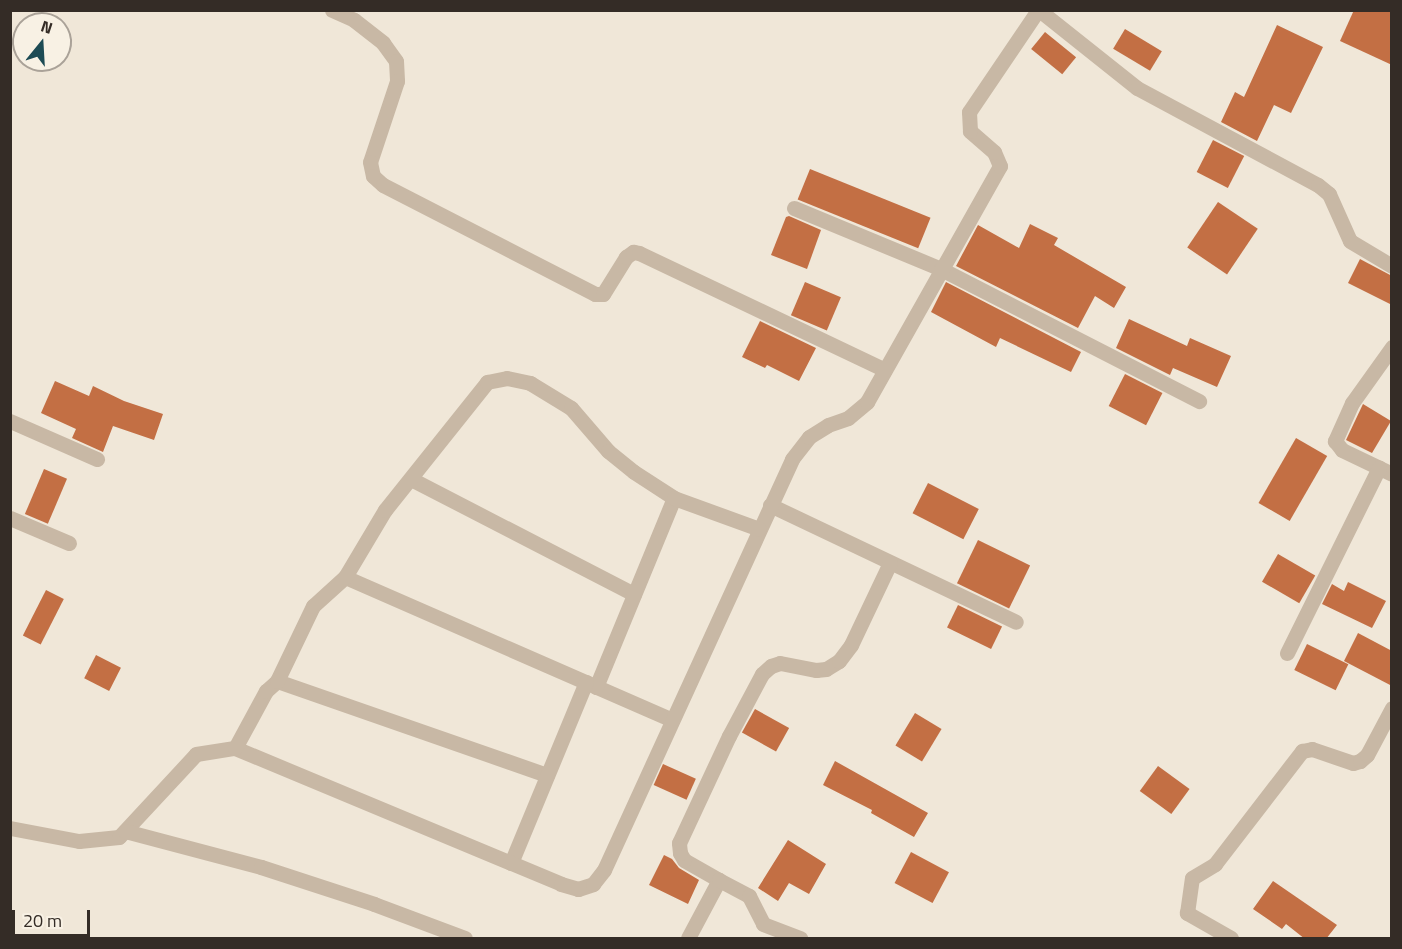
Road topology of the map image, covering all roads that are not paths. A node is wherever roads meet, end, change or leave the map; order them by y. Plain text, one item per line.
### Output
1 (332, 10) edge
2 (1039, 10) edge
3 (794, 208) dead end
4 (1392, 266) edge
5 (941, 269) junction
6 (1392, 347) edge
7 (885, 370) junction
8 (1198, 401) dead end
9 (10, 421) edge
10 (97, 459) dead end
11 (1386, 471) edge
12 (411, 479) junction
13 (674, 498) junction
14 (770, 505) junction
15 (10, 518) edge
16 (759, 529) junction
17 (69, 543) dead end
18 (890, 563) junction
19 (345, 577) junction
20 (634, 594) junction
21 (1016, 622) dead end
22 (1287, 653) dead end
23 (277, 681) junction
24 (591, 685) junction
25 (1392, 708) edge
26 (672, 720) junction
27 (235, 747) junction
28 (547, 775) junction
29 (10, 828) edge
30 (125, 831) junction
31 (511, 863) junction
32 (719, 880) junction
33 (465, 939) edge
34 (688, 939) edge
35 (800, 939) edge
36 (1231, 939) edge

1 - 7 street
2 - 4 street
2 - 5 street
3 - 5 street
5 - 7 street
5 - 8 street
6 - 11 street
7 - 14 street
9 - 10 street
11 - 22 street
12 - 13 street
12 - 19 street
12 - 20 street
13 - 16 street
13 - 20 street
14 - 16 street
14 - 18 street
15 - 17 street
16 - 26 street
18 - 21 street
18 - 32 street
19 - 23 street
19 - 24 street
20 - 24 street
23 - 27 street
23 - 28 street
24 - 26 street
24 - 28 street
25 - 36 street
26 - 31 street
27 - 30 street
27 - 31 street
28 - 31 street
29 - 30 street
30 - 33 street
32 - 34 street
32 - 35 street

